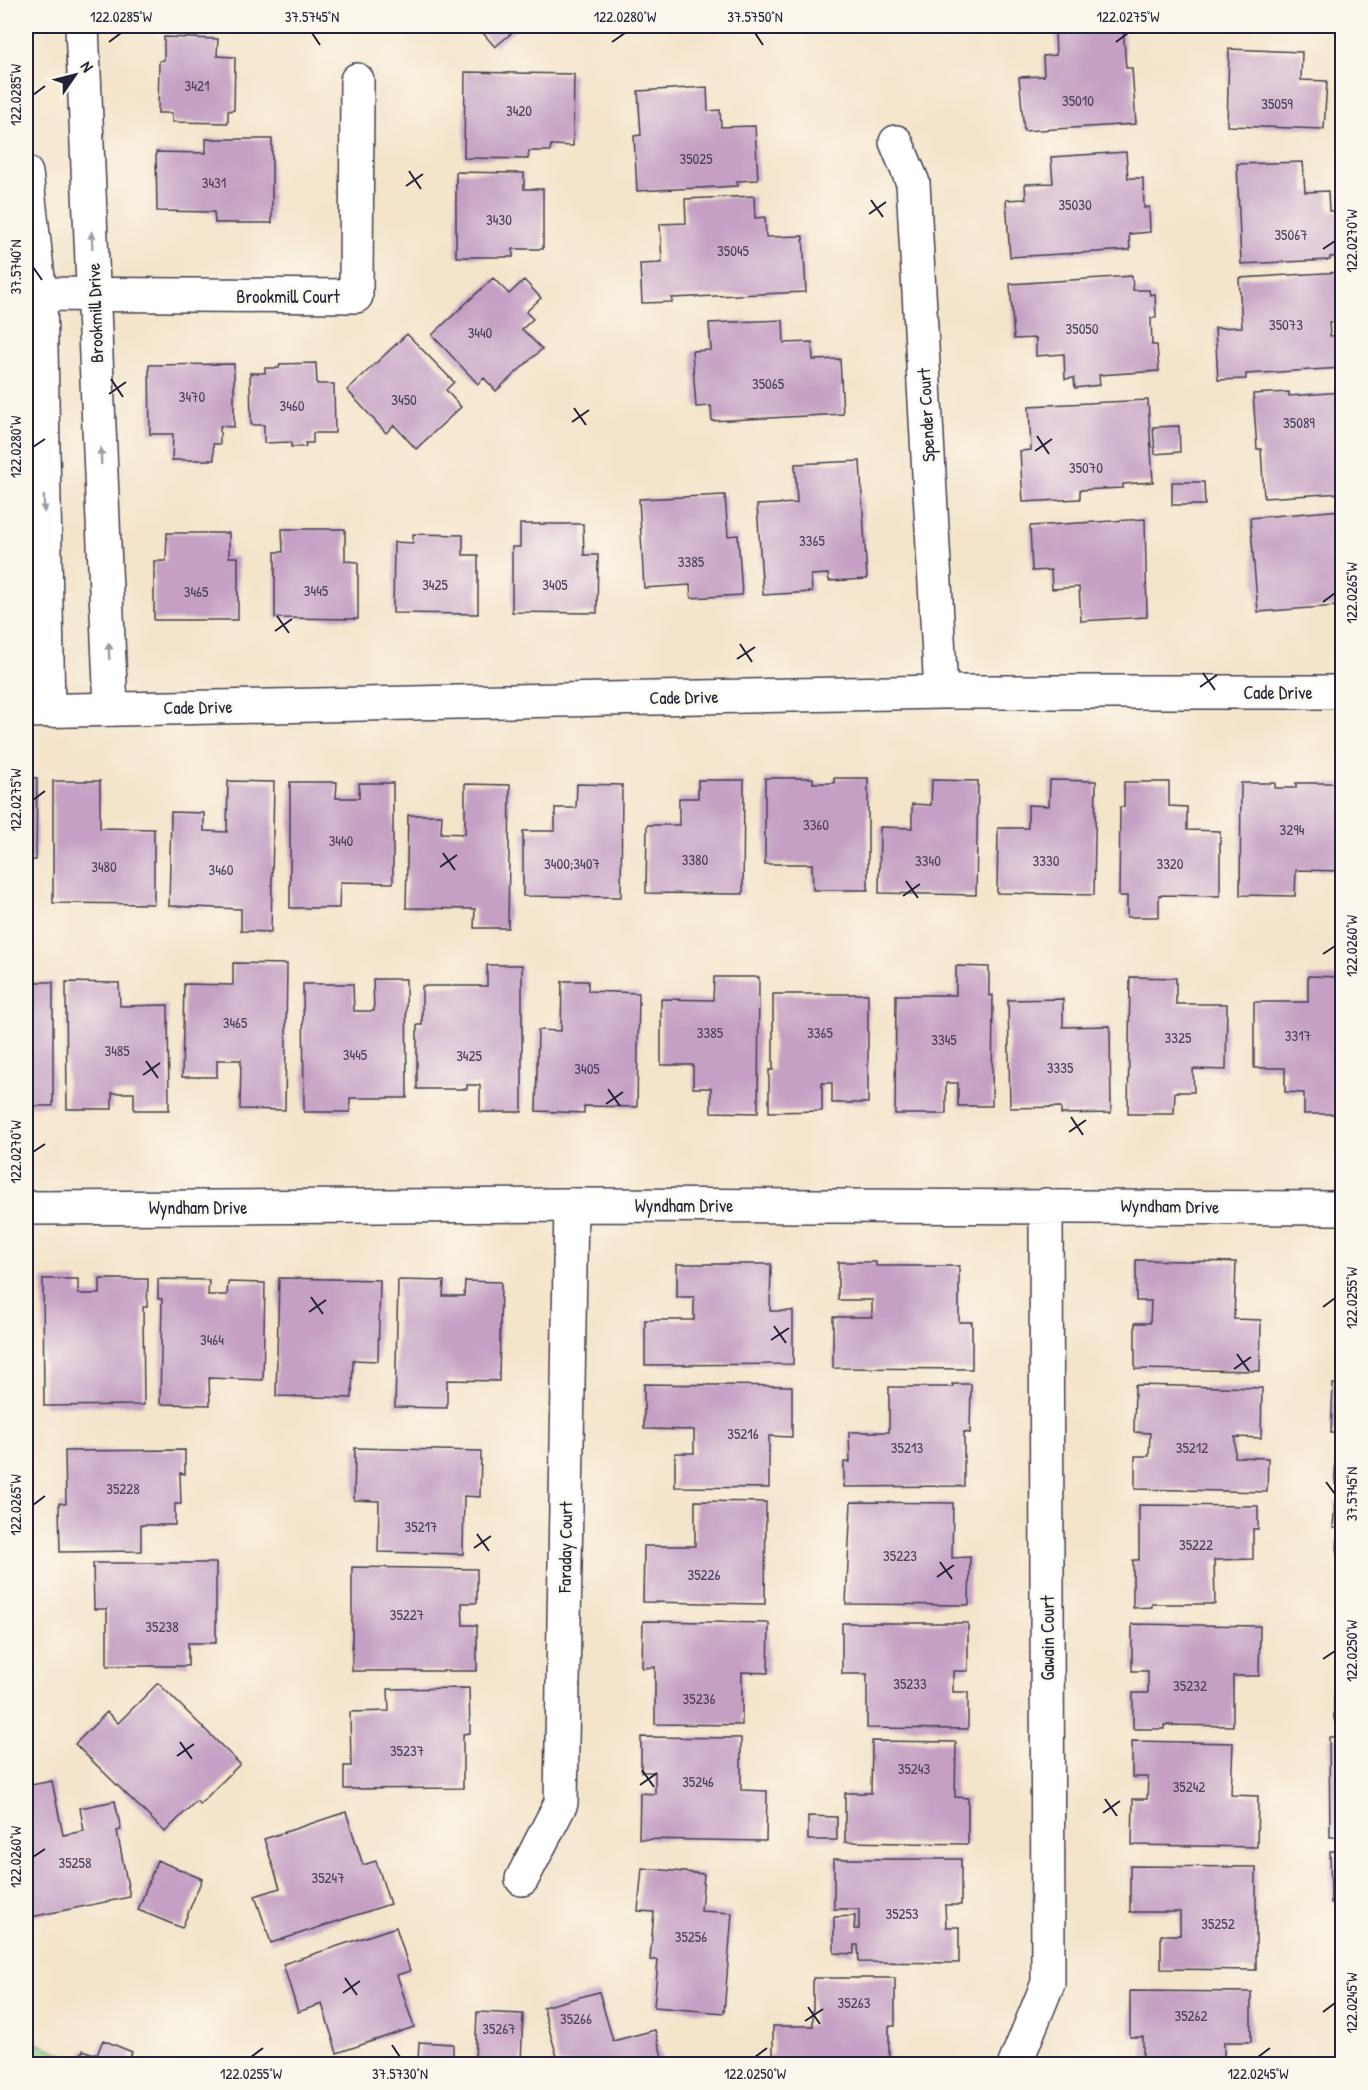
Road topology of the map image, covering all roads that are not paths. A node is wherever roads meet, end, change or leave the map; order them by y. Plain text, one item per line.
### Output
1 (82, 26) edge
2 (357, 80) dead end
3 (896, 142) dead end
4 (26, 173) edge
5 (33, 294) edge
6 (95, 295) junction
7 (941, 692) junction
8 (1342, 692) edge
9 (111, 709) junction
10 (37, 710) edge
11 (571, 1205) junction
12 (1046, 1205) junction
13 (26, 1208) edge
14 (1342, 1208) edge
15 (522, 1879) dead end
16 (1015, 2064) edge

6 -> 1 street, Brookmill Drive
2 - 6 street, Brookmill Court
3 - 7 street, Spender Court
4 - 5 street
5 - 6 street, Brookmill Court
5 -> 10 street
9 -> 6 street, Brookmill Drive
7 - 8 street, Cade Drive
7 - 9 street, Cade Drive
9 - 10 street, Cade Drive
11 - 12 street, Wyndham Drive
11 - 13 street, Wyndham Drive
11 - 15 street, Faraday Court
12 - 14 street, Wyndham Drive
12 - 16 street, Gawain Court

